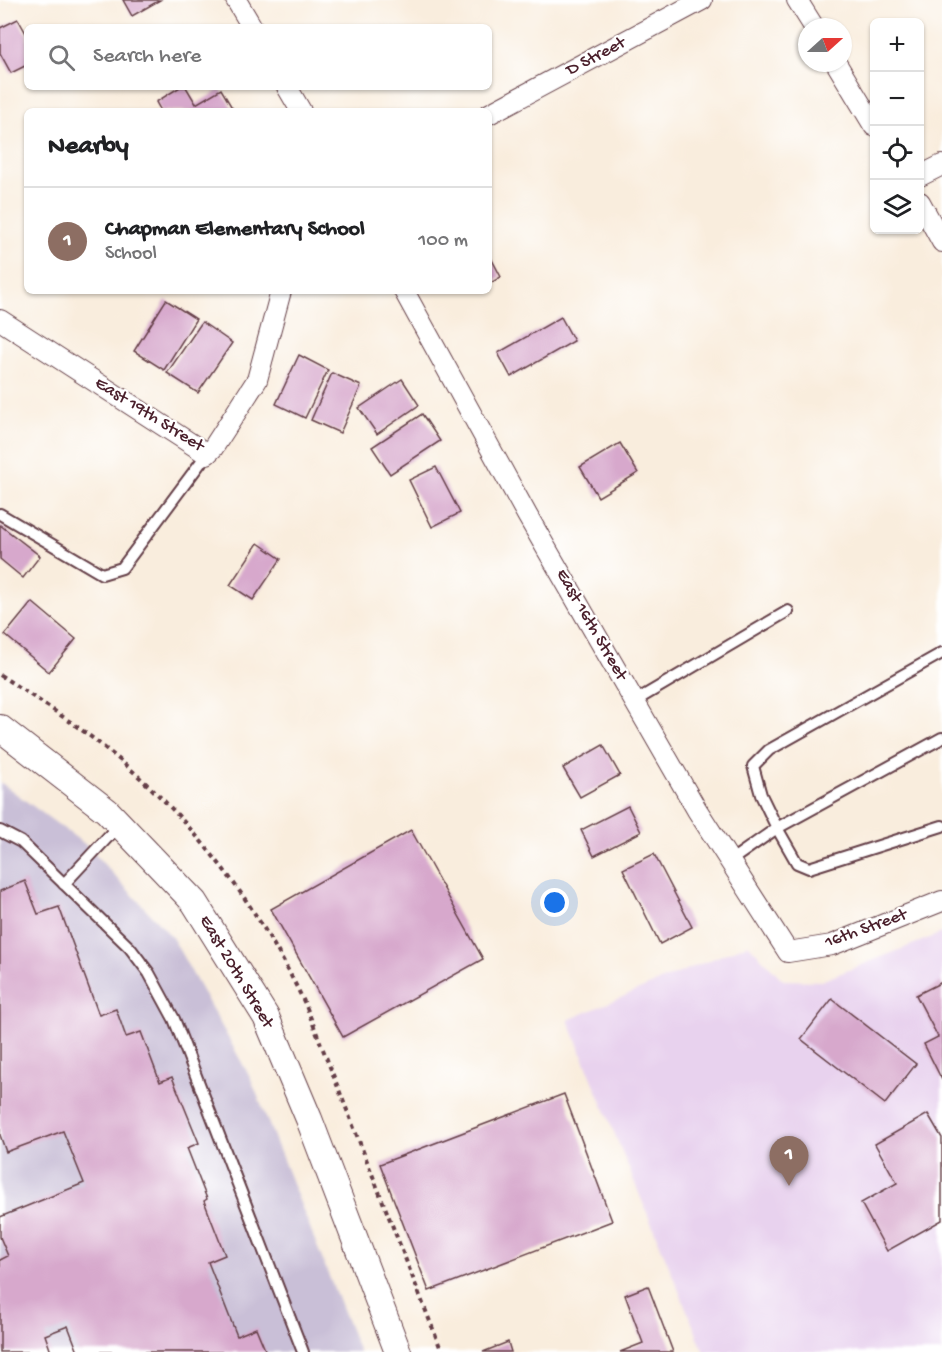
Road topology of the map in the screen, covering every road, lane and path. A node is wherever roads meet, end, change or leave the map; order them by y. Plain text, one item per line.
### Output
1 (236, 0) edge
2 (702, 0) edge
3 (797, 0) edge
4 (808, 18) edge
5 (250, 24) edge
6 (841, 72) edge
7 (289, 90) edge
8 (299, 108) edge
9 (492, 112) edge
10 (870, 119) edge
11 (942, 165) edge
12 (924, 174) edge
13 (924, 209) edge
14 (942, 242) edge
15 (280, 294) edge
16 (406, 294) edge
17 (0, 320) edge
18 (207, 454) junction
19 (0, 514) edge
20 (788, 610) dead end
21 (942, 653) edge
22 (635, 701) junction
23 (0, 728) edge
24 (942, 738) edge
25 (120, 824) junction
26 (942, 826) edge
27 (777, 828) junction
28 (0, 831) edge
29 (730, 861) junction
30 (64, 884) junction
31 (942, 901) edge
32 (788, 952) joint
33 (303, 1352) edge
34 (398, 1352) edge

1 - 5 street
2 - 9 street, D Street
3 - 4 street
6 - 10 street
7 - 8 street
11 - 12 street
13 - 14 street
15 - 18 street, East 19th Street
16 - 22 street, East 16th Street
17 - 18 street, East 19th Street
18 - 19 lane
20 - 22 lane
21 - 27 lane
22 - 29 street, East 16th Street
23 - 25 street, East 20th Street
24 - 27 lane
25 - 30 lane
25 - 34 street, East 20th Street
26 - 27 lane
27 - 29 lane
28 - 30 lane
29 - 32 street, East 16th Street
30 - 33 lane
31 - 32 street, 16th Street

